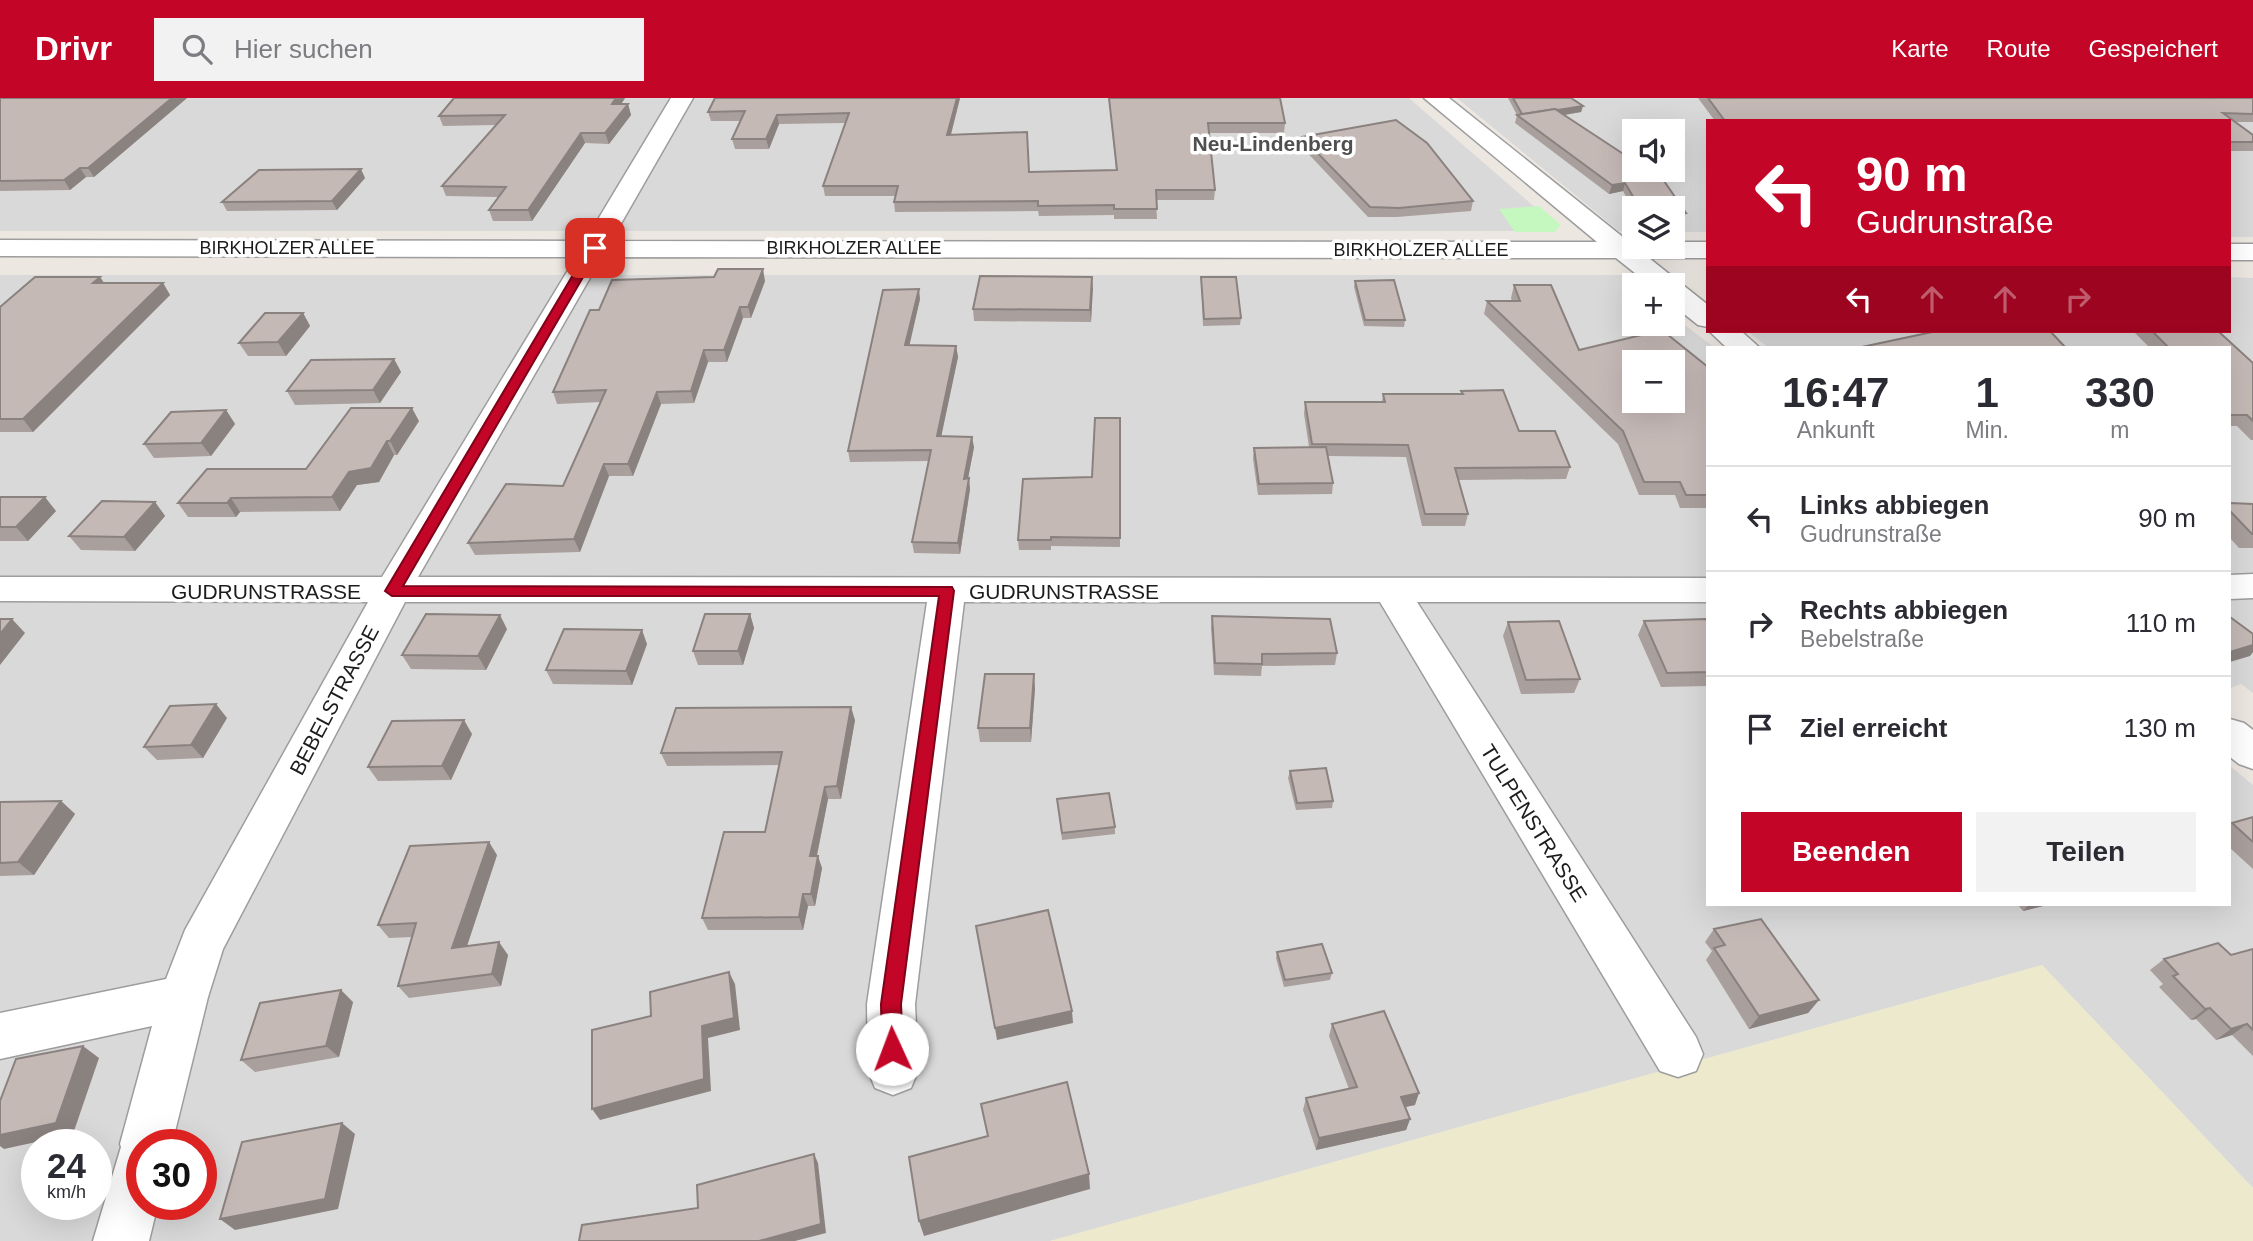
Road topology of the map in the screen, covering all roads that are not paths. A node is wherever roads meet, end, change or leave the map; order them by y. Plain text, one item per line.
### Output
1 (682, 98) edge
2 (1435, 98) edge
3 (0, 248) edge
4 (595, 248) junction
5 (1621, 250) junction
6 (1706, 250) edge
7 (2231, 251) edge
8 (2253, 252) edge
9 (1651, 273) edge
10 (1685, 301) edge
11 (1706, 317) edge
12 (1726, 333) edge
13 (1742, 346) edge
14 (2253, 586) edge
15 (2231, 587) edge
16 (0, 589) edge
17 (1706, 590) edge
18 (392, 591) junction
19 (947, 591) junction
20 (1391, 592) junction
21 (2231, 735) edge
22 (2253, 754) edge
23 (184, 997) junction
24 (0, 1036) edge
25 (1678, 1054) dead end
26 (893, 1071) dead end
27 (150, 1129) edge
28 (127, 1220) edge
29 (121, 1241) edge

1 - 4 street, BEBELSTRASSE
2 - 5 street
3 - 4 street, BIRKHOLZER ALLEE
4 - 5 street, BIRKHOLZER ALLEE
4 - 18 street, BEBELSTRASSE
5 - 6 street, BIRKHOLZER ALLEE
5 - 9 street
7 - 8 street
10 - 11 street
12 - 13 street
14 - 15 street
16 - 18 street, GUDRUNSTRASSE
17 - 20 street, GUDRUNSTRASSE
18 - 19 street, GUDRUNSTRASSE
18 - 23 street, BEBELSTRASSE
19 - 20 street, GUDRUNSTRASSE
19 - 26 street
20 - 25 street, TULPENSTRASSE
21 - 22 street
23 - 24 street
23 - 27 street, BEBELSTRASSE
28 - 29 street

